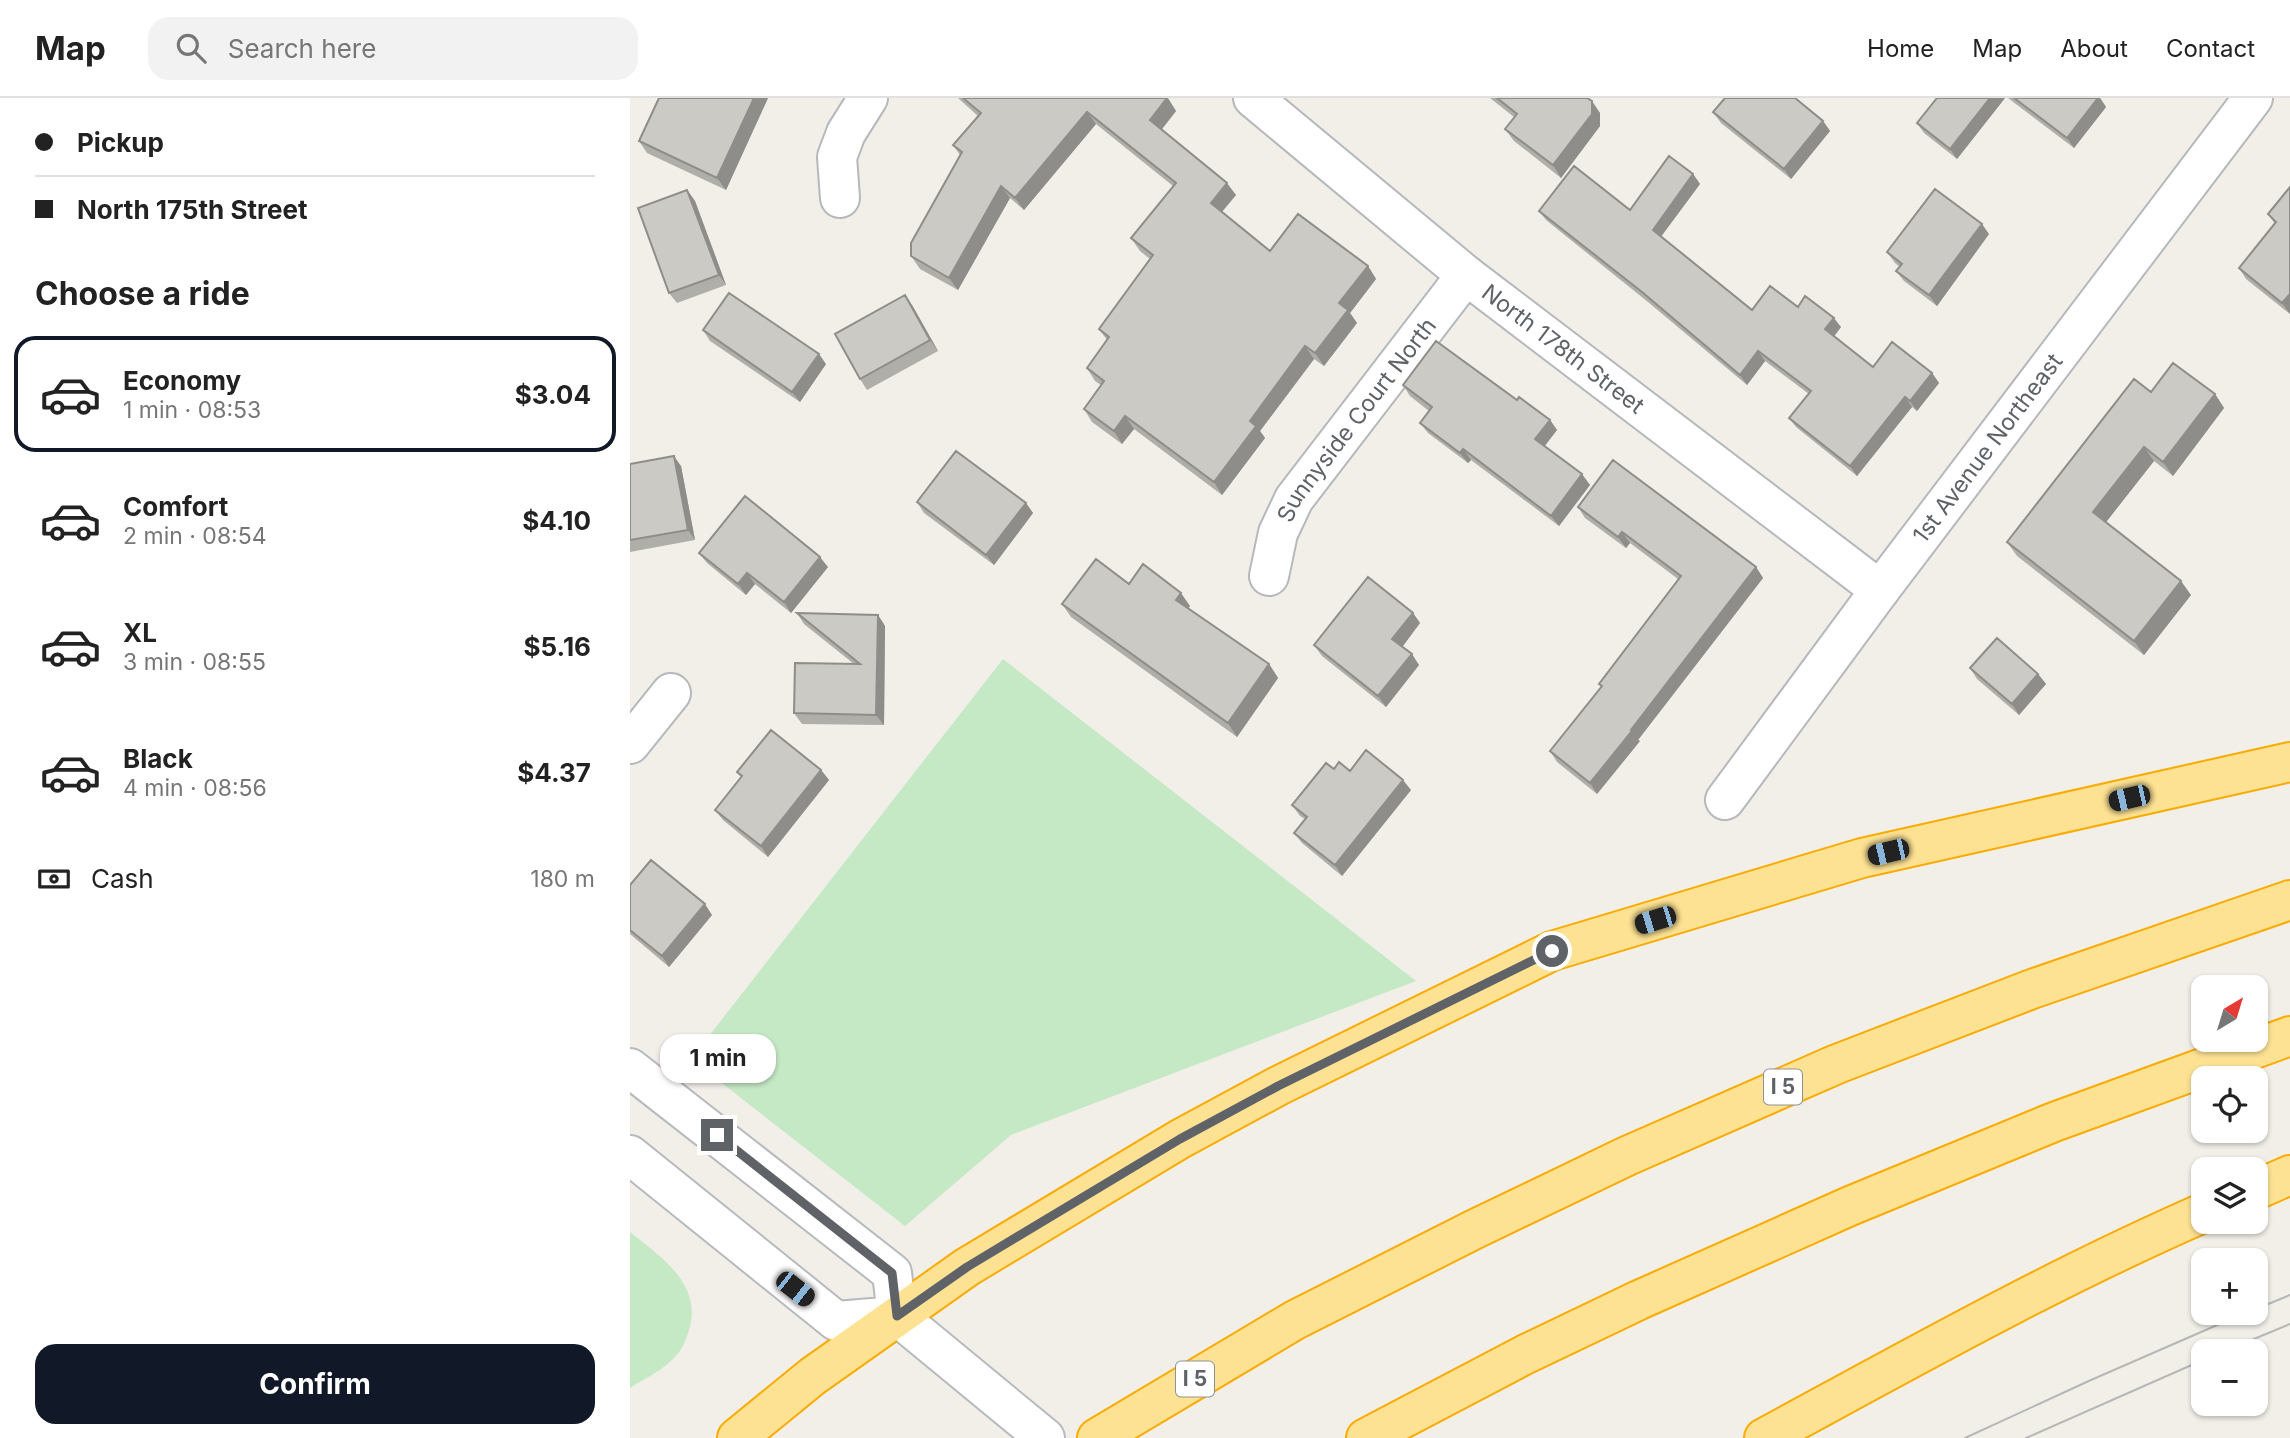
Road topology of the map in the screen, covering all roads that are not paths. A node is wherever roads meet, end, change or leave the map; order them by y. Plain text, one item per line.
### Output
1 (868, 98) edge
2 (1252, 98) edge
3 (2250, 99) edge
4 (840, 198) dead end
5 (1466, 275) junction
6 (1269, 576) dead end
7 (1880, 590) junction
8 (671, 693) dead end
9 (630, 744) edge
10 (2290, 762) edge
11 (1725, 800) dead end
12 (2290, 900) edge
13 (2290, 1036) edge
14 (630, 1068) edge
15 (630, 1155) edge
16 (2290, 1175) edge
17 (2268, 1185) edge
18 (2191, 1218) edge
19 (897, 1316) junction
20 (737, 1438) edge
21 (1045, 1438) edge
22 (1097, 1438) edge
23 (1366, 1438) edge
24 (1763, 1438) edge

1 - 4 street
2 - 5 street, North 178th Street
3 - 7 street, 1st Avenue Northeast
5 - 6 street, Sunnyside Court North
5 - 7 street, North 178th Street
7 - 11 street, 1st Avenue Northeast
8 - 9 street
10 - 19 highway
12 - 22 highway, I 5
13 - 23 highway
14 - 19 street
15 - 19 street
16 - 17 highway
18 - 24 highway
19 - 20 highway
19 - 21 street

